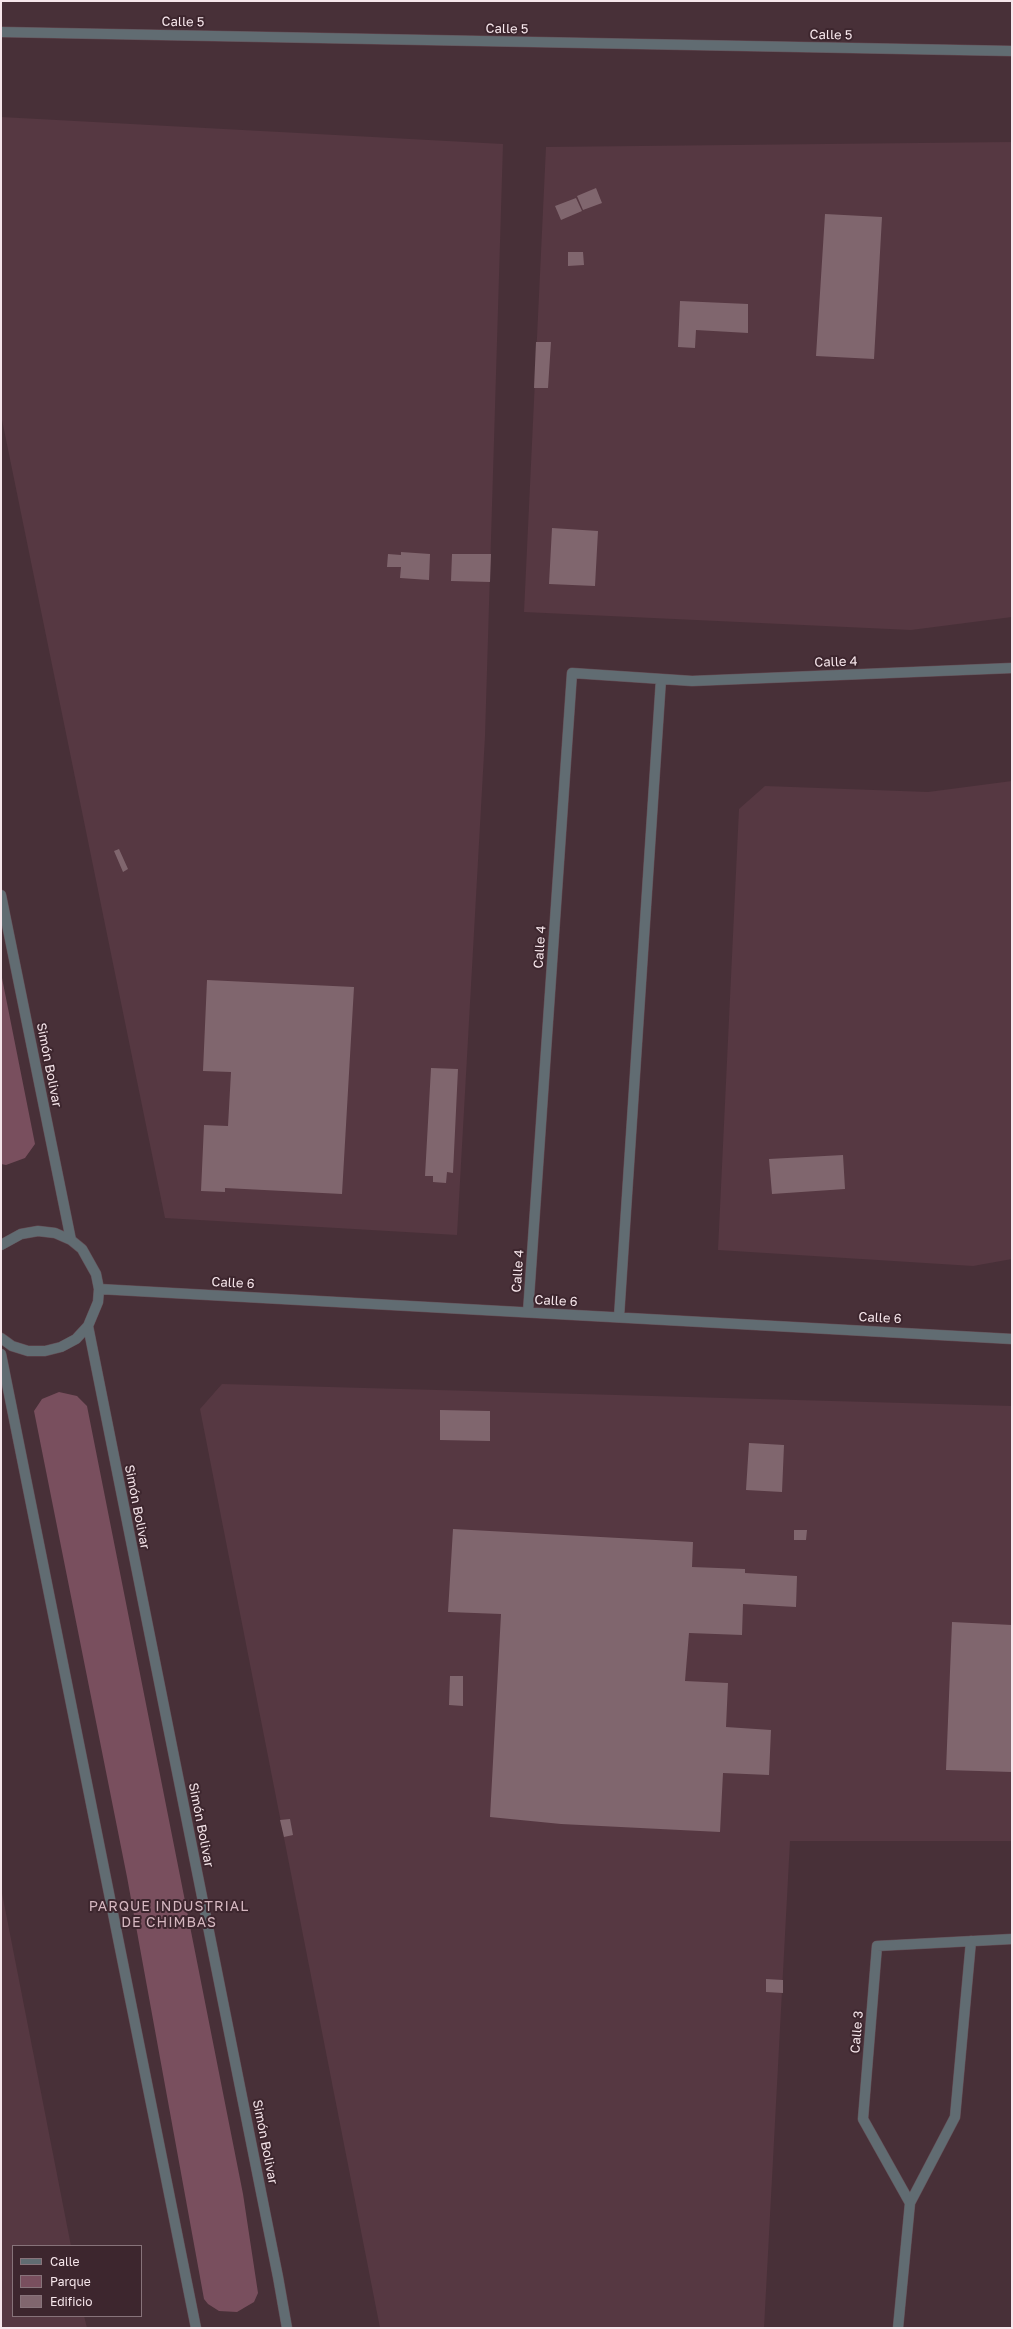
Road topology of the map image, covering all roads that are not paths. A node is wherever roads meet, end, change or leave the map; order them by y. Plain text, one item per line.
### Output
1 (1, 32) edge
2 (1012, 51) edge
3 (1012, 668) edge
4 (661, 679) junction
5 (1, 895) edge
6 (71, 1240) junction
7 (1, 1245) edge
8 (99, 1289) junction
9 (528, 1312) junction
10 (619, 1317) junction
11 (88, 1326) junction
12 (1, 1338) edge
13 (1012, 1338) edge
14 (1, 1354) edge
15 (1012, 1939) edge
16 (971, 1941) junction
17 (910, 2203) junction
18 (196, 2328) edge
19 (287, 2328) edge
20 (898, 2328) edge

1 - 2 street, Calle 5
3 - 4 street, Calle 4
4 - 9 street, Calle 4
4 - 10 street
5 - 6 street, Simón Bolivar
6 - 7 street
6 - 8 street
8 - 9 street, Calle 6
8 - 11 street
9 - 10 street, Calle 6
10 - 13 street, Calle 6
11 - 12 street
11 - 19 street, Simón Bolivar
14 - 18 street
15 - 16 street, Calle 3
16 - 17 street
16 - 17 street, Calle 3
17 - 20 street

